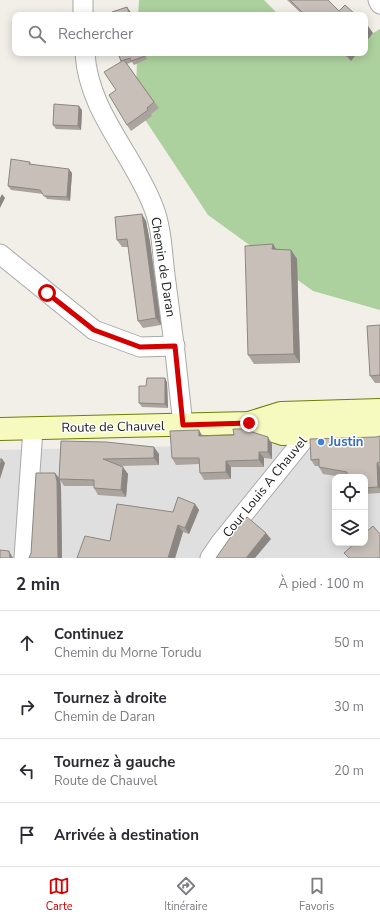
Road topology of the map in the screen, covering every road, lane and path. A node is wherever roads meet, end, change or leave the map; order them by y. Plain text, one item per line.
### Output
1 (83, 0) edge
2 (378, 0) edge
3 (380, 4) edge
4 (83, 12) edge
5 (86, 56) edge
6 (0, 254) edge
7 (175, 346) junction
8 (380, 410) edge
9 (312, 412) junction
10 (249, 423) junction
11 (183, 425) junction
12 (0, 429) edge
13 (33, 429) junction
14 (380, 430) edge
15 (308, 433) junction
16 (24, 558) edge
17 (210, 558) edge

1 - 4 street
2 - 3 street
5 - 7 street, Chemin de Daran
6 - 7 street
7 - 11 street, Chemin de Daran
8 - 9 main road, Route de Chauvel
9 - 10 main road, Route de Chauvel
9 - 15 street, Cour Louis A Chauvel
10 - 11 main road, Route de Chauvel
10 - 15 main road, Route de Chauvel
11 - 13 main road, Route de Chauvel
12 - 13 main road, Route de Chauvel
13 - 16 street
14 - 15 main road, Route de Chauvel
15 - 17 street, Cour Louis A Chauvel

